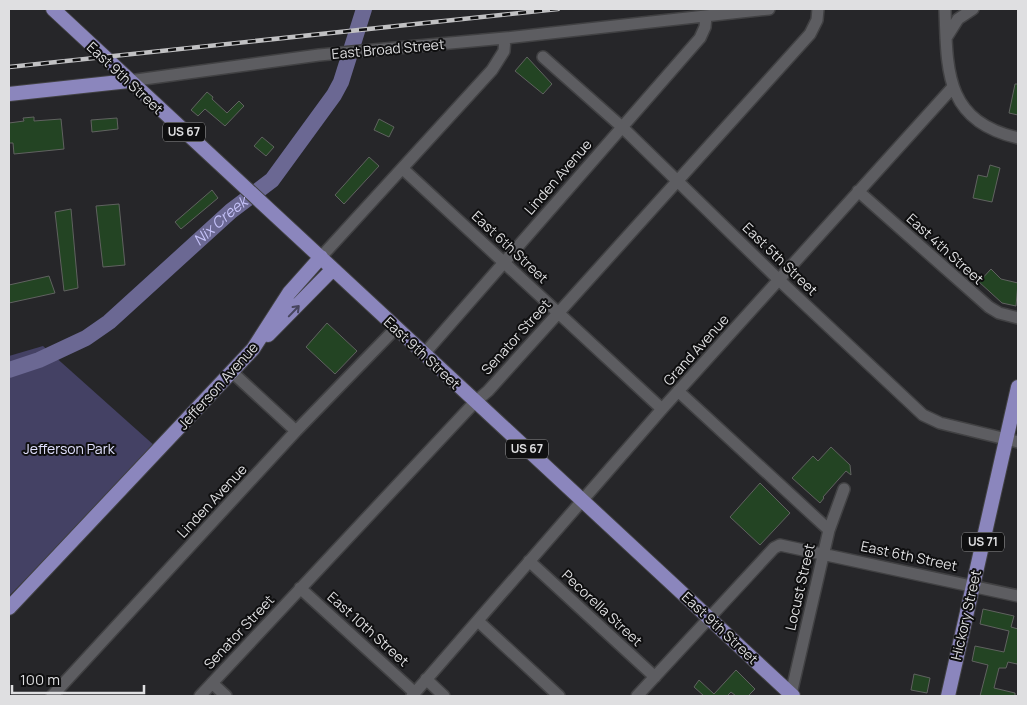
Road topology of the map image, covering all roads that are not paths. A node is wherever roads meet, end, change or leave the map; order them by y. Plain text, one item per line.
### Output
1 (53, 9) edge
2 (769, 9) edge
3 (818, 9) edge
4 (945, 9) edge
5 (973, 9) edge
6 (706, 16) junction
7 (505, 38) junction
8 (946, 38) junction
9 (543, 57) dead end
10 (129, 81) junction
11 (953, 87) junction
12 (9, 94) edge
13 (622, 127) junction
14 (1018, 138) edge
15 (403, 169) junction
16 (678, 180) junction
17 (858, 191) junction
18 (321, 258) junction
19 (503, 261) junction
20 (333, 269) junction
21 (779, 280) junction
22 (558, 313) junction
23 (1018, 318) edge
24 (396, 328) junction
25 (258, 344) junction
26 (424, 354) junction
27 (232, 372) junction
28 (1018, 387) edge
29 (678, 391) junction
30 (475, 402) junction
31 (662, 409) junction
32 (296, 432) junction
33 (1012, 440) edge
34 (844, 489) dead end
35 (583, 500) junction
36 (829, 530) junction
37 (824, 554) junction
38 (528, 561) junction
39 (973, 585) junction
40 (300, 588) junction
41 (1018, 596) edge
42 (14, 604) edge
43 (9, 613) edge
44 (709, 618) junction
45 (478, 621) junction
46 (655, 677) junction
47 (426, 680) junction
48 (212, 683) junction
49 (414, 695) edge
50 (793, 695) edge
51 (52, 696) edge
52 (200, 696) edge
53 (226, 696) edge
54 (444, 696) edge
55 (559, 696) edge
56 (637, 696) edge
57 (948, 696) edge

1 - 10 main road, East 9th Street
2 - 6 street, East Broad Street
3 - 16 street, Senator Street
4 - 8 street
5 - 8 street
6 - 7 street, East Broad Street
6 - 13 street, Linden Avenue
7 - 10 street, East Broad Street
7 - 15 street, Jefferson Avenue
8 - 11 street
9 - 13 street, East 5th Street
10 - 12 main road, East Broad Street
10 - 18 main road, East 9th Street / US 67
11 - 14 street
11 - 17 street, Grand Avenue
13 - 16 street, East 5th Street
13 - 19 street, Linden Avenue
15 - 18 street, Jefferson Avenue
15 - 19 street, East 6th Street
16 - 21 street, East 5th Street
16 - 22 street, Senator Street
17 - 21 street, Grand Avenue
17 - 23 street, East 4th Street
18 - 20 main road, East 9th Street / US 67
18 - 25 main road, Jefferson Avenue
19 - 22 street, East 6th Street
19 - 26 street, Linden Avenue
20 - 24 main road, East 9th Street / US 67
25 -> 20 main road
21 - 29 street, Grand Avenue
21 - 33 street, East 5th Street
22 - 30 street, Senator Street
22 - 31 street, East 6th Street
24 - 26 main road, East 9th Street / US 67
24 - 32 street, Linden Avenue
25 - 27 main road, Jefferson Avenue
26 - 30 main road, East 9th Street / US 67
27 - 32 street
27 - 42 main road, Jefferson Avenue
28 - 33 main road, Hickory Street / US 71
29 - 31 street, Grand Avenue
29 - 36 street
30 - 35 main road, East 9th Street / US 67
30 - 40 street, Senator Street
31 - 35 street, Grand Avenue
32 - 51 street, Linden Avenue
33 - 39 main road, Hickory Street / US 71
34 - 36 street, Locust Street
35 - 38 street, Grand Avenue
35 - 44 main road, East 9th Street / US 67
36 - 37 street, Locust Street
37 - 39 street, East 6th Street
37 - 44 street, East 6th Street
37 - 50 street, Locust Street
38 - 45 street, Grand Avenue
38 - 46 street, Pecorella Street
39 - 41 street, East 6th Street
39 - 57 main road, Hickory Street / US 71
40 - 48 street, Senator Street
40 - 49 street, East 10th Street
42 - 43 street
44 - 46 street
44 - 50 main road, East 9th Street / US 67
45 - 47 street, Grand Avenue
45 - 55 street
46 - 56 street
47 - 49 street, Grand Avenue
47 - 54 street
48 - 52 street, Senator Street
48 - 53 street

